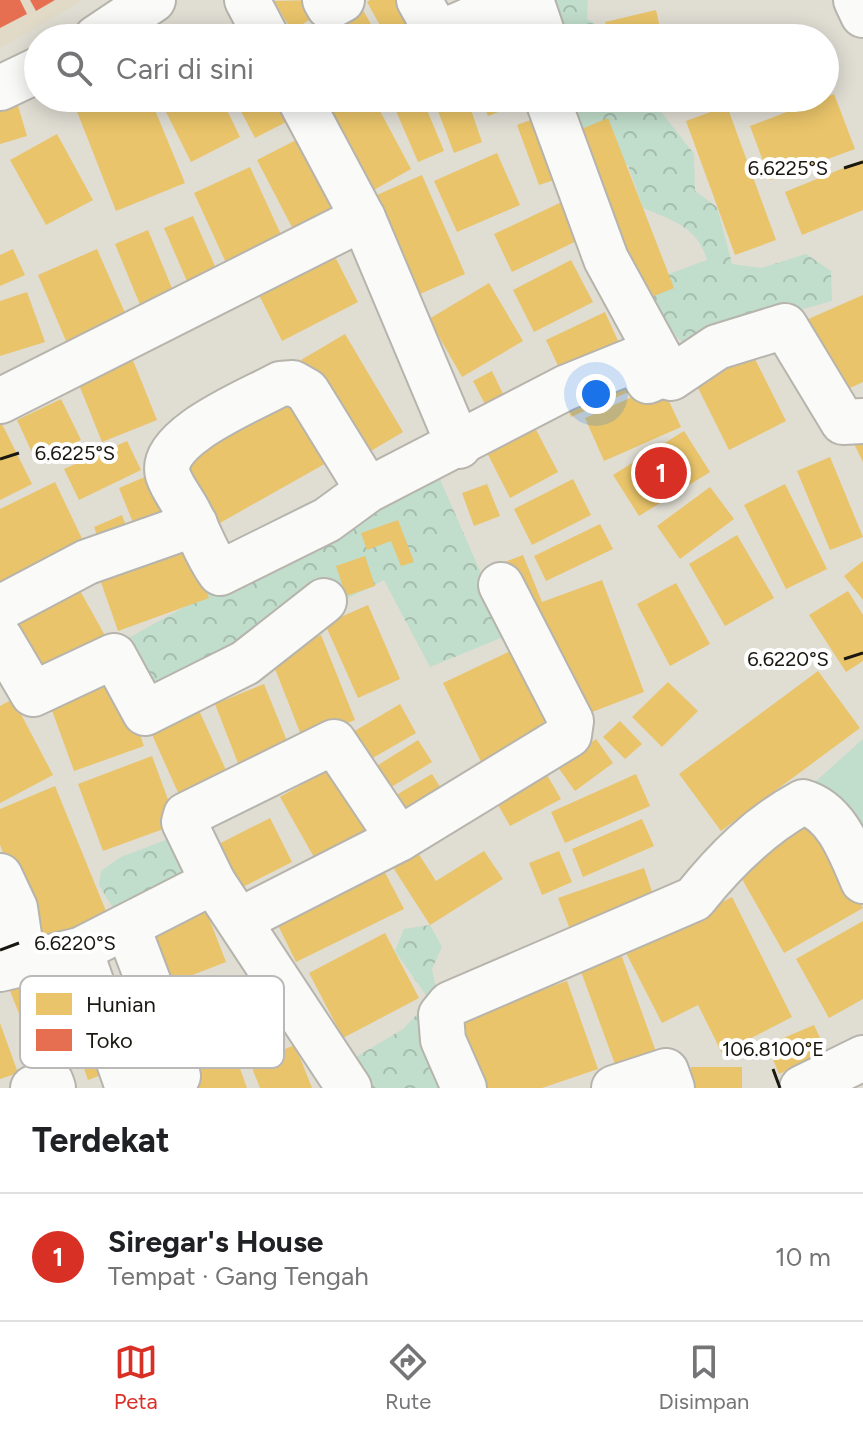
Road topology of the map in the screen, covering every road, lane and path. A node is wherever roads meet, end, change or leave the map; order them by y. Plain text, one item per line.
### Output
1 (153, 0) edge
2 (247, 0) edge
3 (325, 0) edge
4 (342, 0) edge
5 (419, 0) edge
6 (516, 0) edge
7 (531, 0) edge
8 (856, 0) edge
9 (863, 15) edge
10 (117, 24) edge
11 (260, 24) edge
12 (432, 24) edge
13 (461, 24) edge
14 (539, 24) edge
15 (24, 77) edge
16 (0, 88) edge
17 (306, 112) edge
18 (552, 112) edge
19 (363, 218) junction
20 (668, 372) junction
21 (0, 401) edge
22 (863, 421) edge
23 (459, 446) junction
24 (368, 490) junction
25 (195, 524) junction
26 (501, 585) dead end
27 (324, 601) dead end
28 (0, 608) edge
29 (0, 638) edge
30 (14, 691) edge
31 (399, 839) junction
32 (0, 876) edge
33 (863, 881) edge
34 (213, 882) junction
35 (240, 920) junction
36 (128, 928) junction
37 (80, 950) junction
38 (11, 965) edge
39 (89, 976) edge
40 (146, 976) edge
41 (276, 976) edge
42 (284, 988) edge
43 (121, 1068) edge
44 (176, 1068) edge
45 (33, 1088) edge
46 (53, 1088) edge
47 (128, 1088) edge
48 (147, 1088) edge
49 (349, 1088) edge
50 (464, 1088) edge
51 (614, 1088) edge
52 (672, 1088) edge

1 - 10 street
2 - 11 street
3 - 4 street
5 - 12 street
6 - 13 street
7 - 14 street
8 - 9 street
15 - 16 street
17 - 19 street
18 - 20 street
19 - 21 street
19 - 23 street
20 - 22 street
20 - 23 street
23 - 24 street
24 - 25 street
24 - 25 street
25 - 28 street
26 - 31 street
27 - 30 street
29 - 30 street
31 - 34 street
31 - 35 street
32 - 38 street
33 - 50 street
34 - 35 street
34 - 36 street
35 - 41 street
36 - 37 street
36 - 40 street
37 - 38 street
37 - 39 street
42 - 49 street
43 - 47 street
44 - 48 street
45 - 46 street
51 - 52 street

